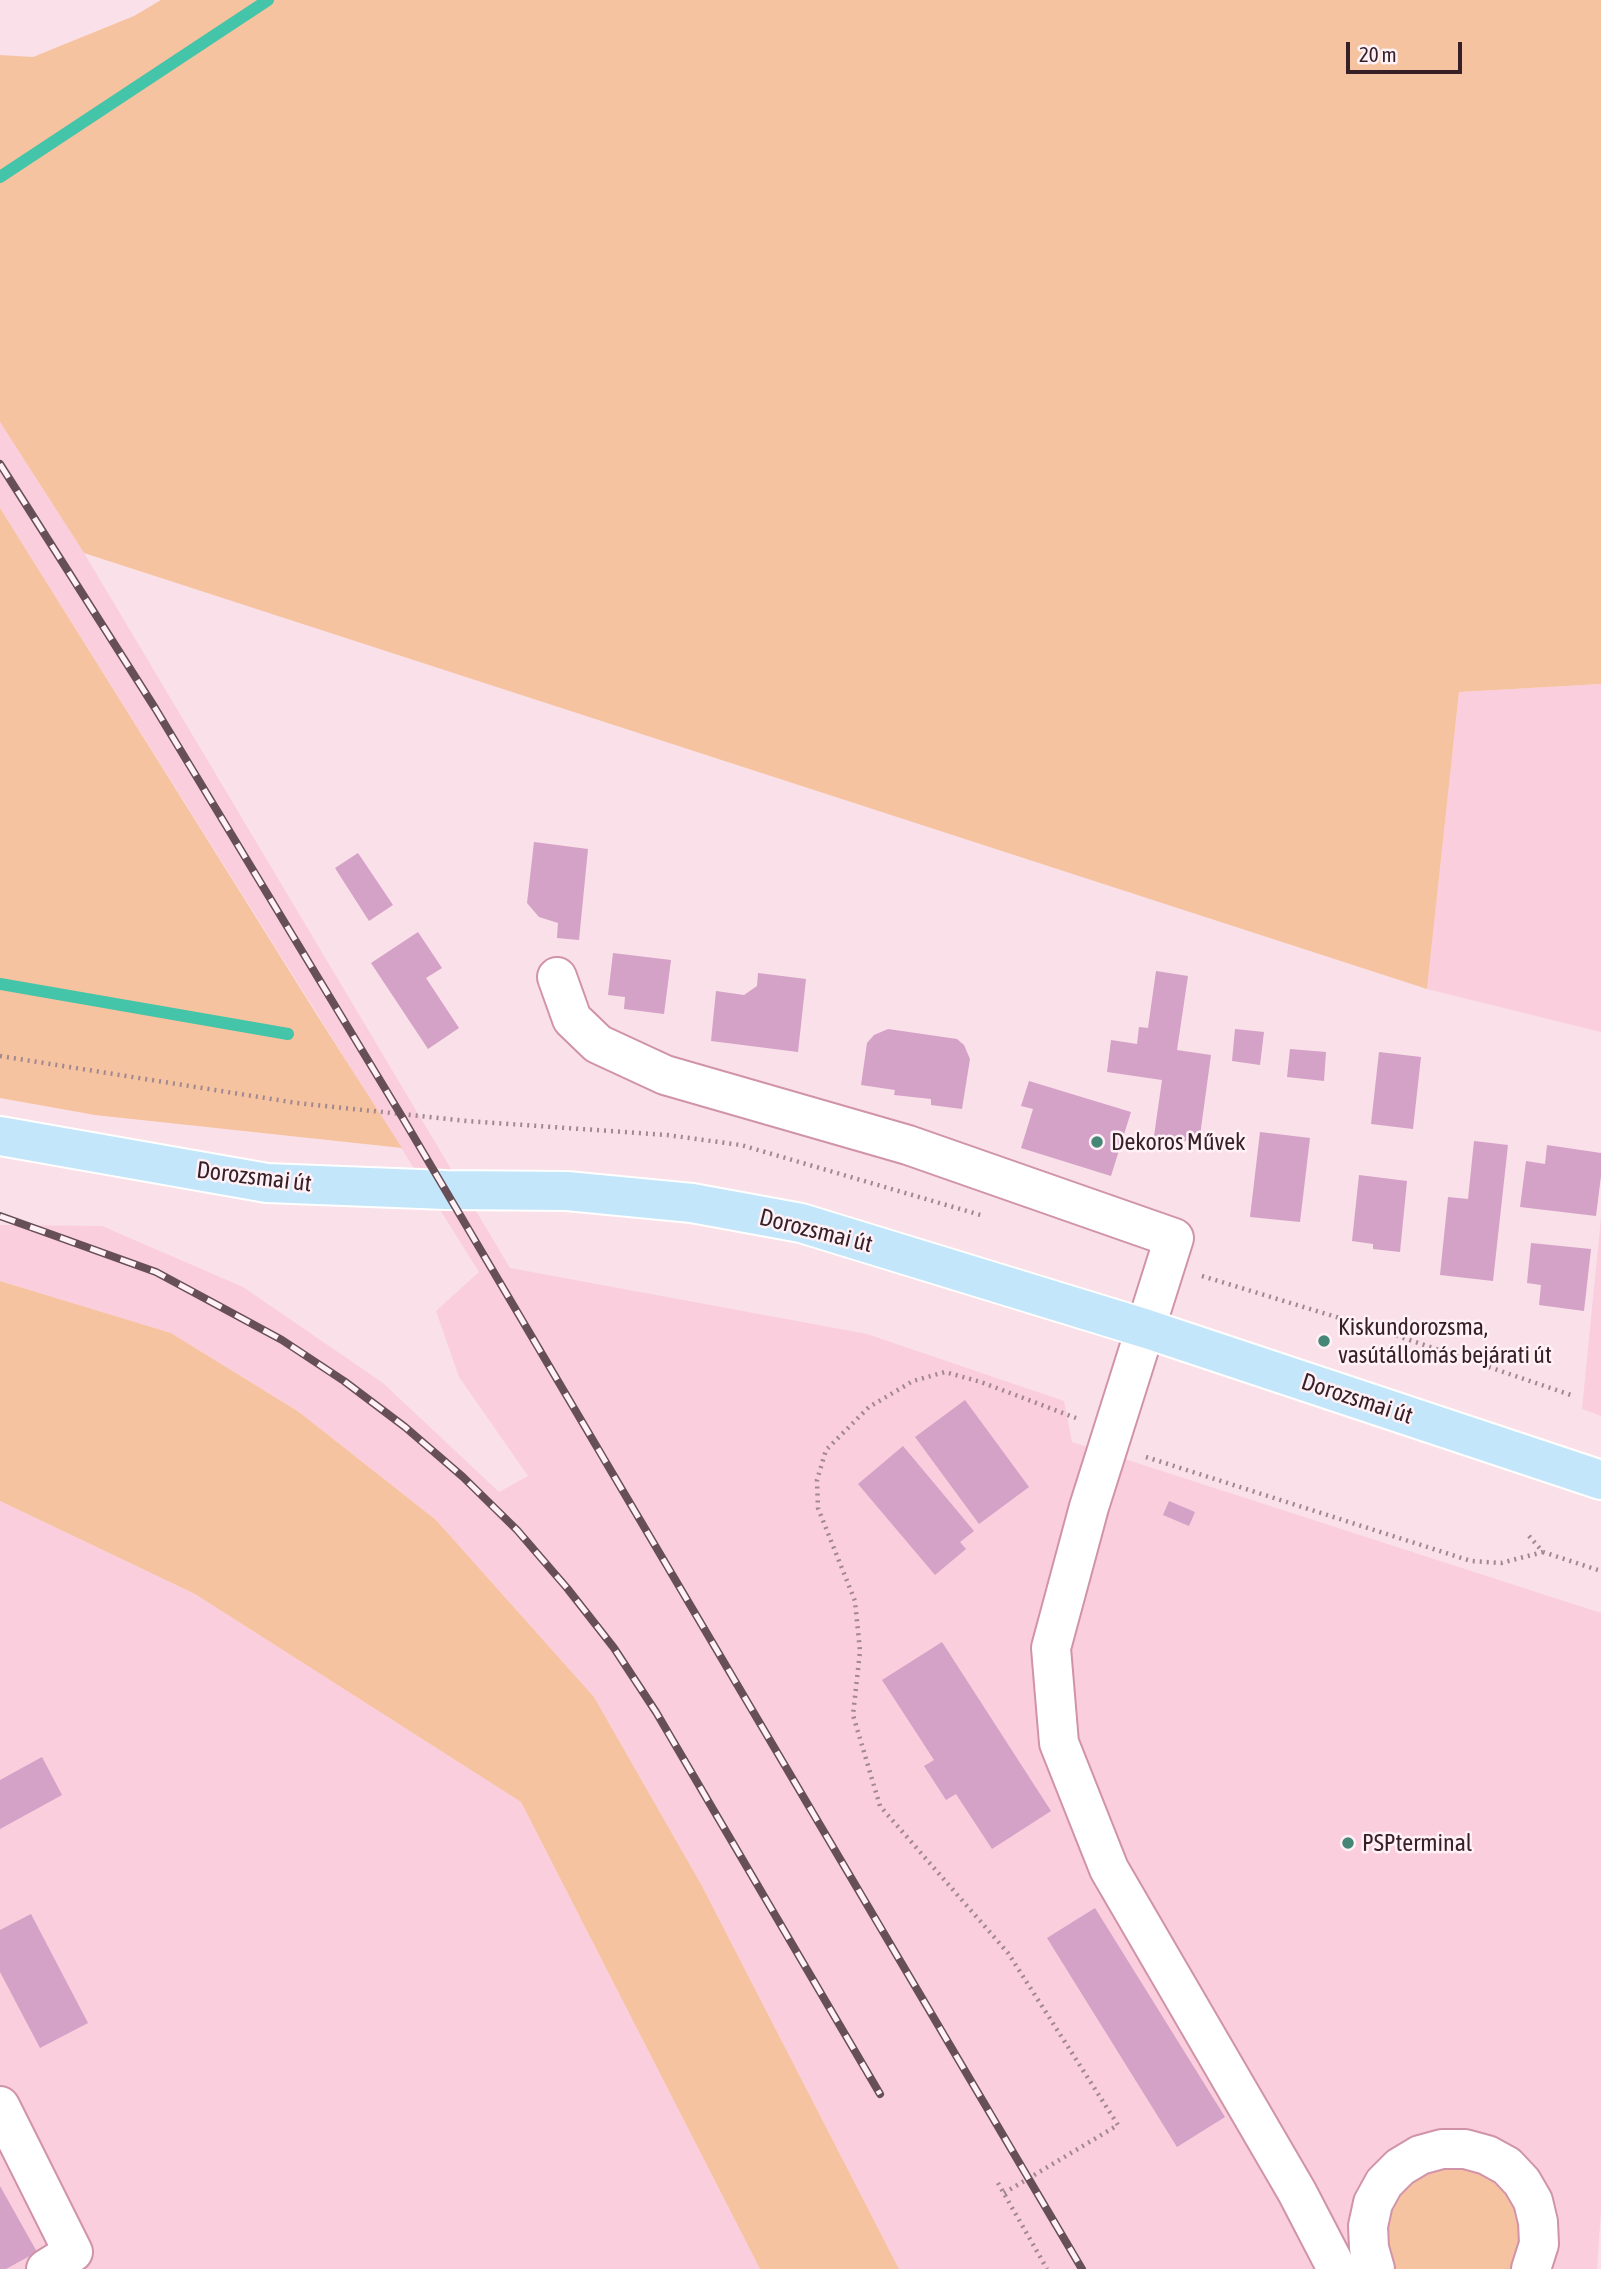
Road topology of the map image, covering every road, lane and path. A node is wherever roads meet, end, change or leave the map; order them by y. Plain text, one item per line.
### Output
1 (557, 977) dead end
2 (0, 1056) edge
3 (0, 1136) edge
4 (987, 1217) dead end
5 (1165, 1266) junction
6 (1147, 1329) junction
7 (1571, 1395) dead end
8 (1110, 1438) junction
9 (1601, 1480) edge
10 (1529, 1536) dead end
11 (1543, 1552) junction
12 (1601, 1571) edge
13 (0, 2106) edge
14 (998, 2183) dead end
15 (1004, 2193) junction
16 (1313, 2223) junction
17 (1368, 2226) junction
18 (46, 2269) edge
19 (1047, 2269) edge
20 (1337, 2269) edge
21 (1375, 2269) edge
22 (1531, 2269) edge

1 - 5 lane
2 - 4 path
3 - 6 main road, Dorozsmai út
5 - 6 lane
5 - 7 path
6 - 8 lane
6 - 9 main road, Dorozsmai út
8 - 11 path
8 - 15 path
8 - 16 lane
10 - 11 path
11 - 12 path
13 - 18 lane
14 - 15 path
15 - 19 path
16 - 17 lane
16 - 20 lane
17 - 21 lane
17 - 22 lane

